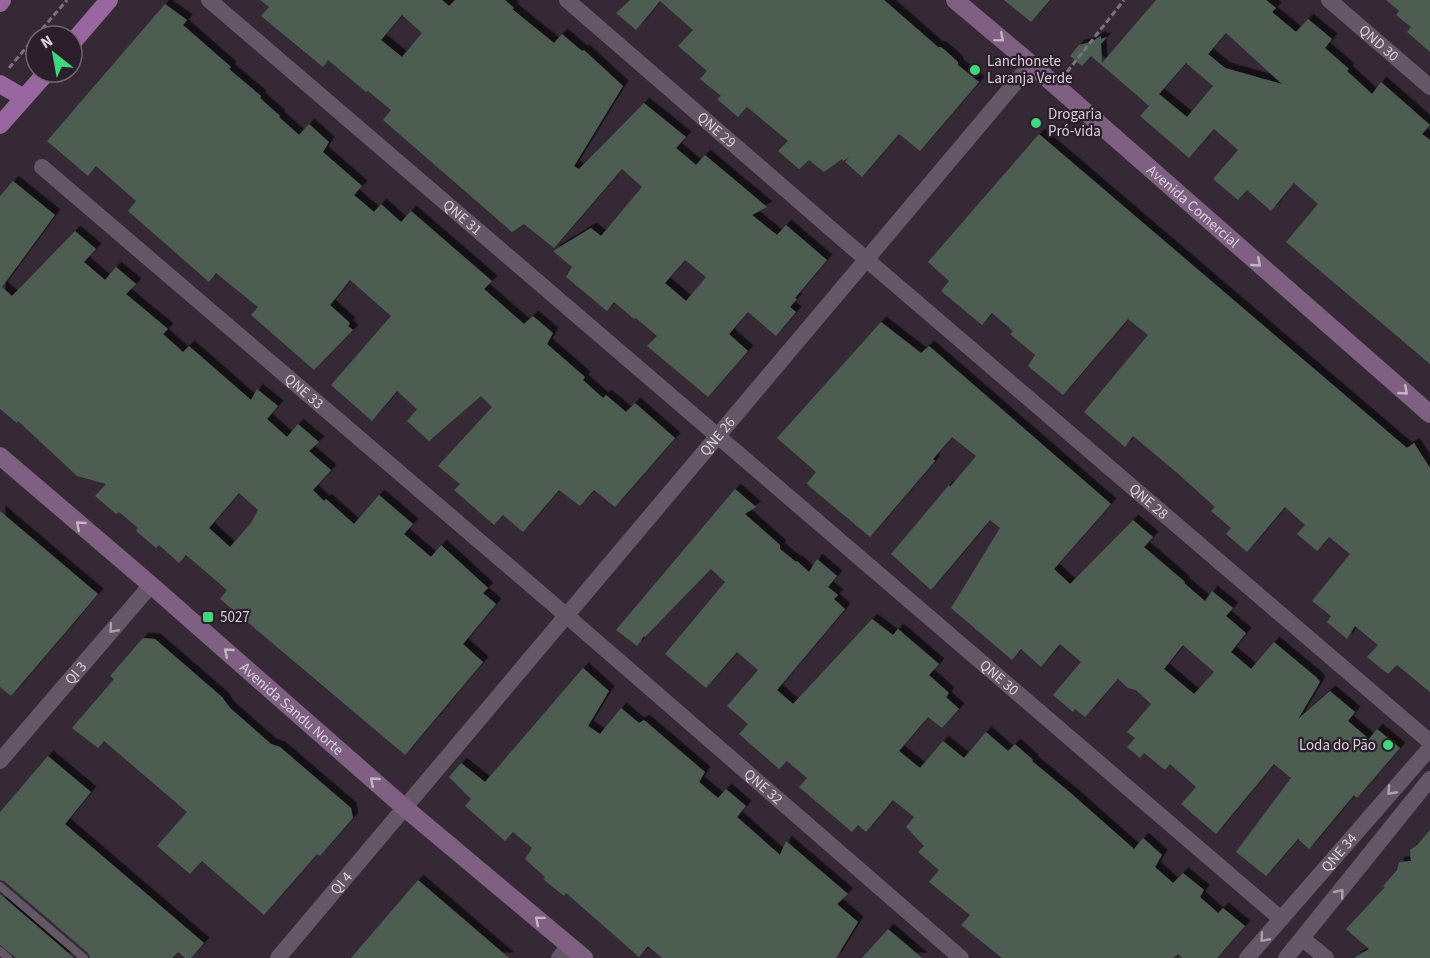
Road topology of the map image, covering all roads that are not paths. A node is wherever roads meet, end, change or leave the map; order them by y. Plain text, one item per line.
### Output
1 (109, 0) edge
2 (209, 0) edge
3 (567, 0) edge
4 (955, 0) edge
5 (1329, 0) edge
6 (84, 28) edge
7 (1031, 64) junction
8 (4, 77) edge
9 (36, 84) edge
10 (1430, 87) edge
11 (24, 98) junction
12 (0, 125) edge
13 (42, 167) dead end
14 (867, 260) junction
15 (1430, 414) edge
16 (718, 436) junction
17 (0, 456) edge
18 (151, 585) junction
19 (567, 616) junction
20 (1430, 742) edge
21 (1430, 748) edge
22 (0, 761) edge
23 (1430, 779) edge
24 (405, 808) junction
25 (0, 886) edge
26 (1281, 919) junction
27 (1303, 939) junction
28 (0, 951) edge
29 (564, 952) edge
30 (8, 958) edge
31 (84, 958) edge
32 (278, 958) edge
33 (584, 958) edge
34 (961, 958) edge
35 (1247, 958) edge
36 (1286, 958) edge
37 (1326, 958) edge

1 - 6 main road
2 - 16 street, QNE 31
3 - 14 street, QNE 29
4 -> 7 main road, Avenida Comercial
5 - 10 street, QND 30
7 - 14 street, QNE 26
7 -> 15 main road, Avenida Comercial
8 - 11 main road
9 - 11 main road
11 - 12 main road
13 - 19 street, QNE 33
14 - 16 street, QNE 26
14 - 20 street, QNE 28
16 - 19 street, QNE 26
16 - 26 street, QNE 30
18 -> 17 main road, Avenida Sandu Norte
18 -> 22 street, QI 3
24 -> 18 main road, Avenida Sandu Norte
19 - 24 street, QNE 26
19 - 34 street, QNE 32
21 -> 26 street, QNE 34
27 -> 23 street, QNE 34
29 -> 24 main road, Avenida Sandu Norte
24 - 32 street, QI 4
25 - 31 lane
26 -> 35 street, QNE 34
27 - 36 street, QNE 34
27 - 37 street
28 - 30 lane
29 - 33 main road, Avenida Sandu Norte

